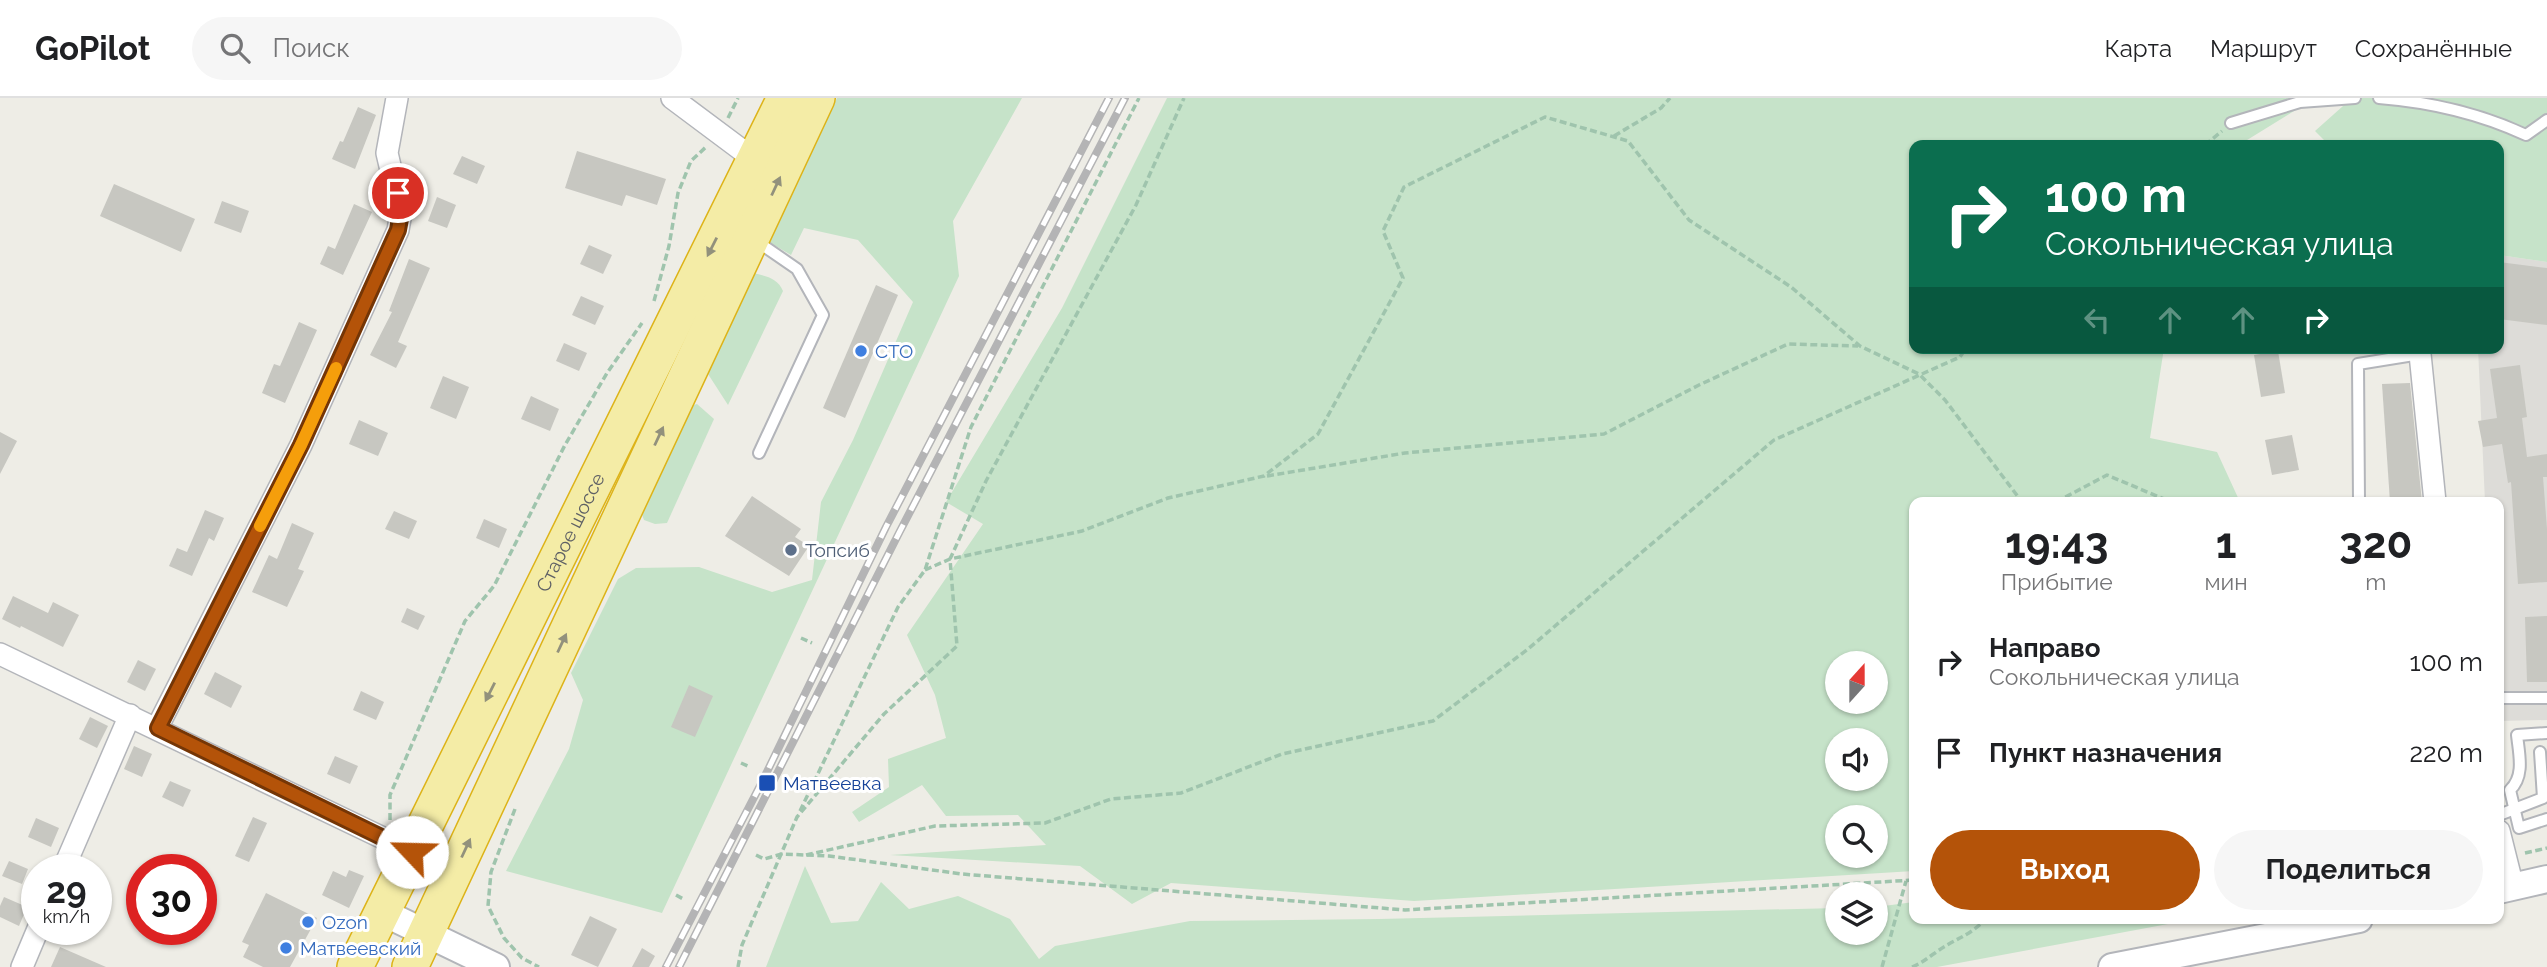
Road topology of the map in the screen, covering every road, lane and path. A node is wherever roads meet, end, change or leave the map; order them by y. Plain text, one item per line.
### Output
1 (397, 98) edge
2 (672, 98) edge
3 (738, 98) edge
4 (785, 98) edge
5 (817, 98) edge
6 (1139, 98) edge
7 (1184, 98) edge
8 (1670, 98) edge
9 (2355, 98) edge
10 (2379, 98) edge
11 (2547, 120) edge
12 (2231, 123) dead end
13 (720, 135) junction
14 (1614, 136) junction
15 (755, 160) junction
16 (751, 237) junction
17 (650, 313) dead end
18 (643, 323) dead end
19 (1860, 346) junction
20 (1962, 354) edge
21 (2420, 354) joint
22 (1919, 374) junction
23 (759, 453) dead end
24 (1264, 476) junction
25 (2018, 497) edge
26 (2065, 497) edge
27 (2159, 497) edge
28 (2359, 497) edge
29 (2434, 497) edge
30 (950, 559) junction
31 (925, 570) junction
32 (801, 638) dead end
33 (812, 643) dead end
34 (0, 654) edge
35 (2504, 698) edge
36 (2547, 698) edge
37 (130, 715) junction
38 (158, 728) junction
39 (2547, 733) edge
40 (2540, 752) dead end
41 (741, 763) dead end
42 (750, 767) dead end
43 (520, 797) dead end
44 (2514, 810) junction
45 (2504, 813) edge
46 (797, 817) junction
47 (2547, 819) edge
48 (400, 846) junction
49 (70, 854) edge
50 (782, 854) junction
51 (756, 855) dead end
52 (806, 855) junction
53 (2547, 880) edge
54 (1906, 881) junction
55 (1909, 881) edge
56 (2506, 888) edge
57 (676, 895) dead end
58 (685, 900) dead end
59 (382, 912) junction
60 (1981, 924) edge
61 (2333, 924) edge
62 (426, 933) junction
63 (31, 945) edge
64 (22, 967) edge
65 (355, 967) edge
66 (410, 967) edge
67 (496, 967) edge
68 (539, 967) edge
69 (738, 967) edge
70 (1882, 967) edge
71 (1912, 967) edge
72 (2112, 967) edge

1 - 38 street
2 - 13 street
3 - 13 path
4 - 15 highway, Старое шоссе
16 -> 5 highway, Старое шоссе
6 - 31 path
7 - 30 path
8 - 14 path
9 - 12 lane
10 - 11 lane
13 - 15 street
13 - 17 path
14 - 19 path
14 - 24 path
15 -> 48 highway, Старое шоссе
16 - 23 lane
62 -> 16 highway, Старое шоссе
18 - 48 path
19 - 22 path
19 - 24 path
20 - 22 path
21 - 28 lane
21 - 29 street
22 - 25 path
22 - 52 path
24 - 30 path
26 - 27 path
30 - 31 path
30 - 46 path
31 - 46 path
32 - 33 path
34 - 37 street
35 - 36 lane
37 - 38 street
37 - 49 street
38 - 48 street
39 - 44 lane
40 - 44 lane
41 - 42 path
43 - 68 path
44 - 45 lane
44 - 47 lane
46 - 50 path
48 - 59 highway, Старое шоссе
50 - 51 path
50 - 52 path
50 - 69 path
52 - 54 path
53 - 56 street
54 - 55 path
54 - 70 path
57 - 58 path
59 - 62 street
59 - 65 highway, Старое шоссе
60 - 71 path
61 - 72 street
62 - 66 highway, Старое шоссе
62 - 67 street
63 - 64 street

